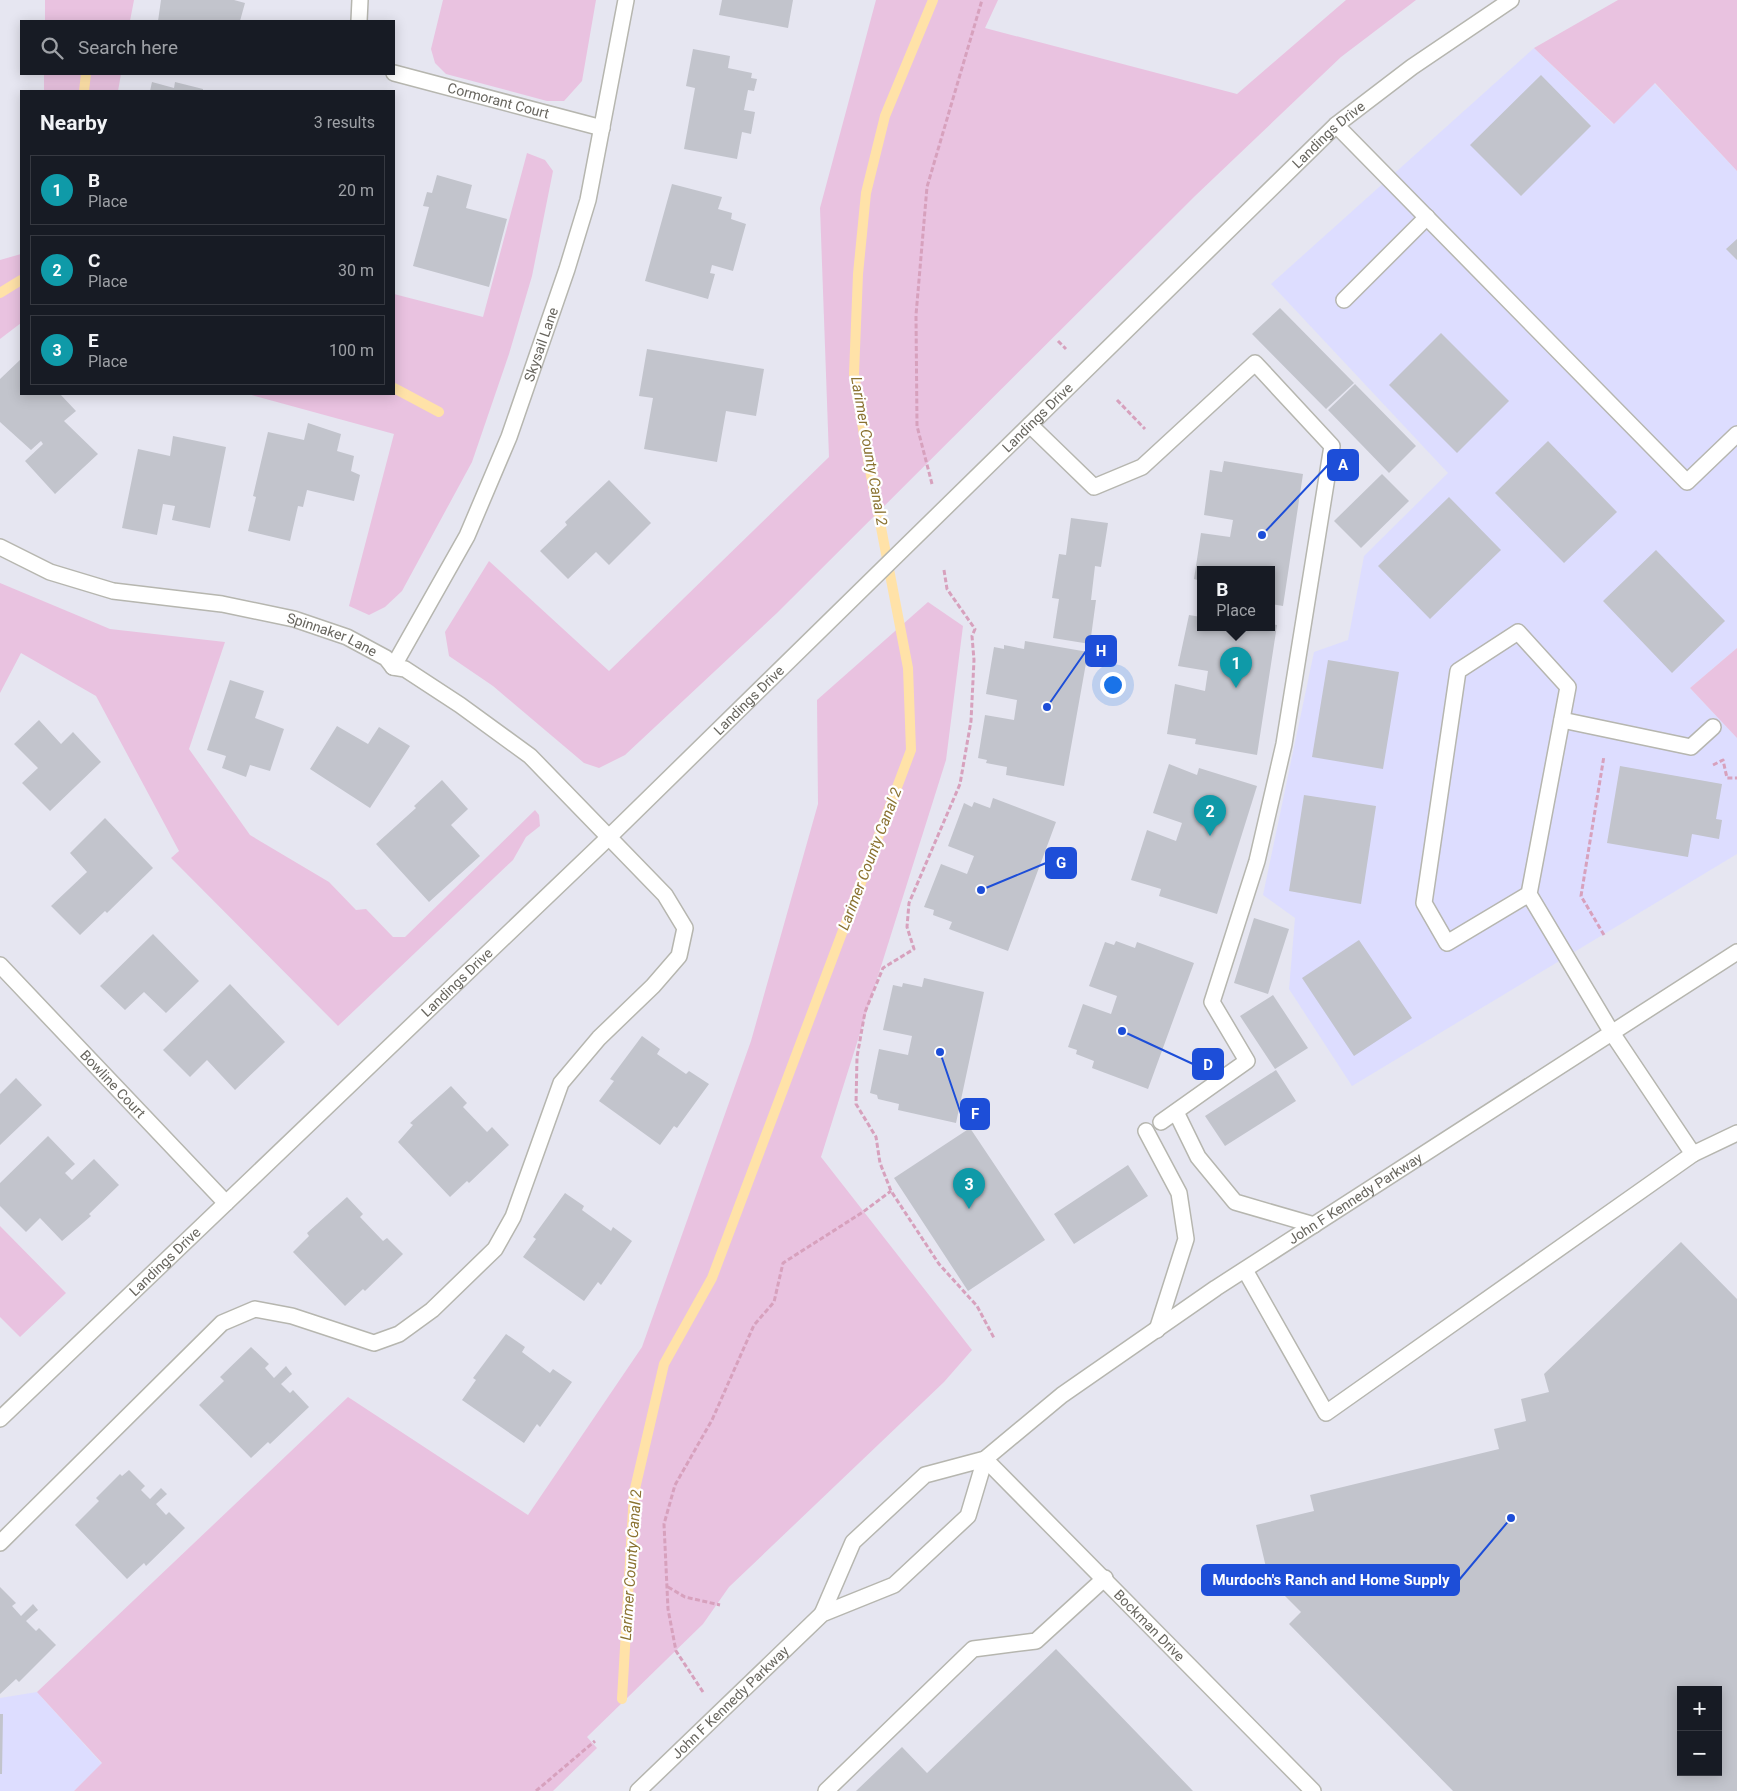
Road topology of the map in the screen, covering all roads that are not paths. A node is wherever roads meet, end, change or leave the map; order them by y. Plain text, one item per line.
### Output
1 (360, 0) edge
2 (626, 0) edge
3 (1511, 0) edge
4 (359, 20) edge
5 (395, 73) edge
6 (1336, 125) junction
7 (602, 128) junction
8 (1427, 217) junction
9 (1344, 300) dead end
10 (1030, 425) junction
11 (1737, 434) edge
12 (0, 547) edge
13 (394, 667) junction
14 (1562, 720) junction
15 (1713, 727) dead end
16 (608, 838) junction
17 (1529, 894) junction
18 (1737, 952) edge
19 (0, 965) edge
20 (1612, 1033) junction
21 (1176, 1112) junction
22 (1161, 1122) dead end
23 (1146, 1131) dead end
24 (1737, 1134) edge
25 (1693, 1154) junction
26 (226, 1203) junction
27 (1314, 1226) junction
28 (1245, 1270) junction
29 (1156, 1330) junction
30 (0, 1419) edge
31 (985, 1459) junction
32 (0, 1543) edge
33 (1105, 1578) junction
34 (822, 1614) junction
35 (638, 1791) edge
36 (826, 1791) edge
37 (1313, 1791) edge

1 - 4 street
2 - 7 street, Skysail Lane
3 - 6 street, Landings Drive
5 - 7 street, Cormorant Court
6 - 8 street
6 - 10 street, Landings Drive
7 - 13 street, Skysail Lane
8 - 9 street
8 - 11 street
10 - 16 street, Landings Drive
10 - 21 street
12 - 13 street, Spinnaker Lane
13 - 16 street, Spinnaker Lane
14 - 15 street
14 - 17 street
14 - 17 street
16 - 26 street, Landings Drive
16 - 32 street, Spinnaker Lane
17 - 20 street
18 - 20 street, John F Kennedy Parkway
19 - 26 street, Bowline Court
20 - 25 street
20 - 27 street, John F Kennedy Parkway
21 - 22 street
21 - 27 street
23 - 29 street
24 - 25 street
25 - 28 street
26 - 30 street, Landings Drive
27 - 28 street, John F Kennedy Parkway
28 - 29 street, John F Kennedy Parkway
29 - 31 street, John F Kennedy Parkway
31 - 33 street, Bockman Drive
31 - 34 street, John F Kennedy Parkway
31 - 34 street, John F Kennedy Parkway
33 - 36 street
33 - 37 street, Bockman Drive
34 - 35 street, John F Kennedy Parkway

